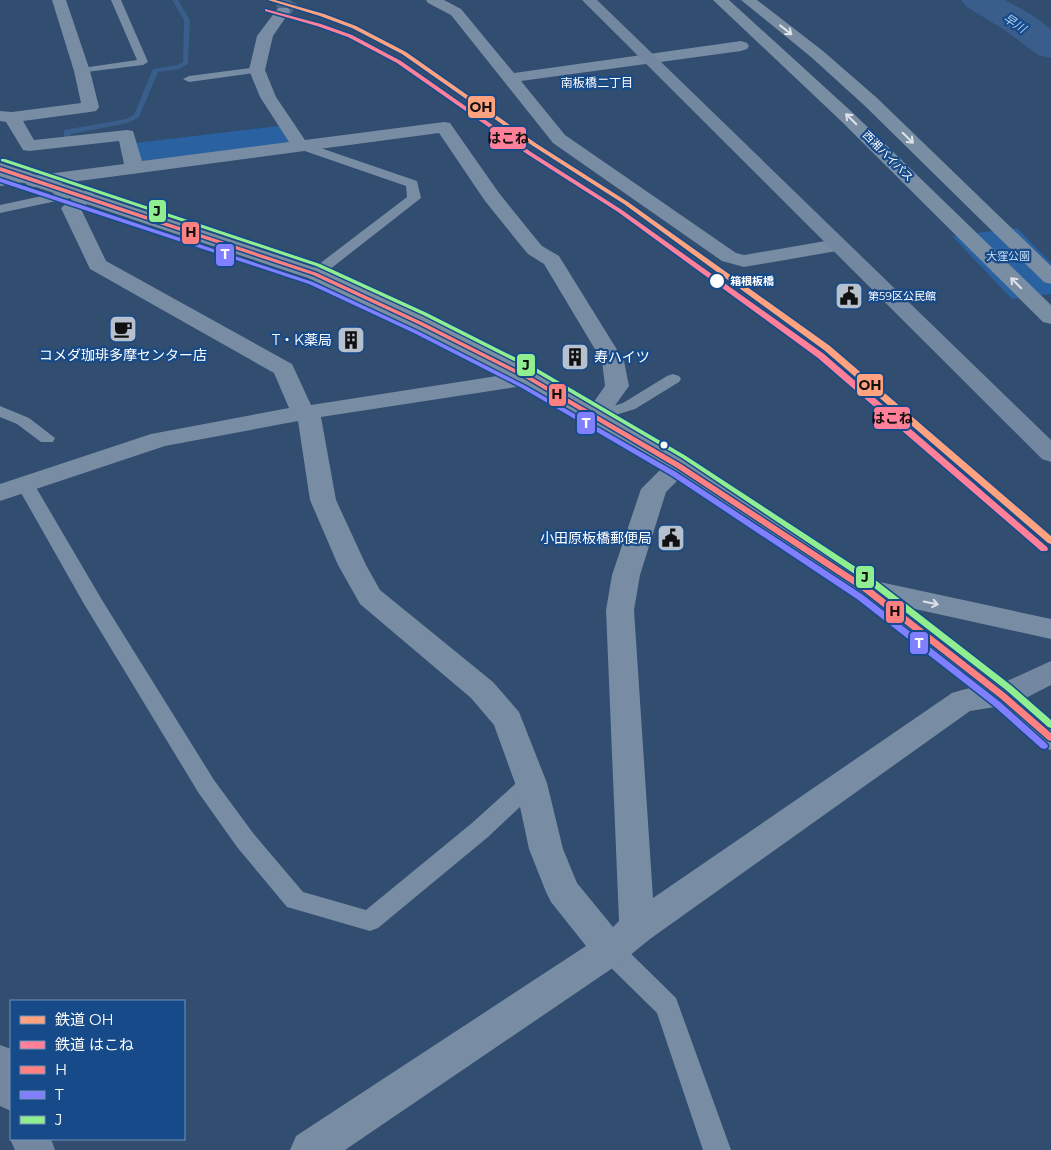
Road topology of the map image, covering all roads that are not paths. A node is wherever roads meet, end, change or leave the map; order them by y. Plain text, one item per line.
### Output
1 (59, 0) edge
2 (116, 0) edge
3 (433, 0) edge
4 (589, 0) edge
5 (720, 0) edge
6 (748, 0) edge
7 (283, 12) tunnel mouth
8 (741, 46) dead end
9 (648, 58) junction
10 (257, 70) junction
11 (82, 71) junction
12 (510, 78) junction
13 (189, 80) dead end
14 (6, 116) edge
15 (300, 145) junction
16 (134, 166) junction
17 (0, 169) edge
18 (29, 179) junction
19 (0, 180) edge
20 (80, 195) junction
21 (0, 209) edge
22 (837, 245) junction
23 (316, 274) junction
24 (1051, 278) edge
25 (1051, 317) edge
26 (529, 378) junction
27 (673, 378) dead end
28 (0, 411) edge
29 (305, 412) junction
30 (596, 416) junction
31 (47, 438) dead end
32 (1051, 454) edge
33 (679, 466) junction
34 (25, 484) junction
35 (0, 493) edge
36 (866, 589) junction
37 (1051, 629) edge
38 (1051, 672) edge
39 (1003, 696) junction
40 (1051, 738) edge
41 (531, 784) junction
42 (624, 939) junction
43 (0, 1063) edge
44 (10, 1089) edge
45 (310, 1150) edge
46 (717, 1150) edge

1 - 11 street
2 - 11 lane
3 - 12 street
4 - 9 street
25 -> 5 highway, 西湘バイパス
6 -> 24 highway, 西湘バイパス
7 - 10 street
8 - 9 street
9 - 12 street
9 - 22 street
10 - 13 lane
10 - 15 street
11 - 14 street
12 - 22 street
14 - 16 street
15 - 16 street
15 - 23 lane
15 - 30 street
16 - 18 street
17 - 18 highway
18 - 19 street
18 - 20 highway
20 - 21 lane
20 - 23 highway
20 - 29 street
22 - 32 street
23 - 26 highway
26 - 29 street
26 - 30 highway
27 - 30 lane
28 - 31 lane
29 - 34 street
29 - 41 street
30 - 33 highway
33 - 36 highway
33 - 42 street
34 - 35 street
34 - 41 lane
36 -> 37 street
36 - 39 highway
38 - 39 street
39 - 40 highway
39 - 42 street
41 - 42 street
42 - 45 street
42 - 46 lane
43 - 44 street

